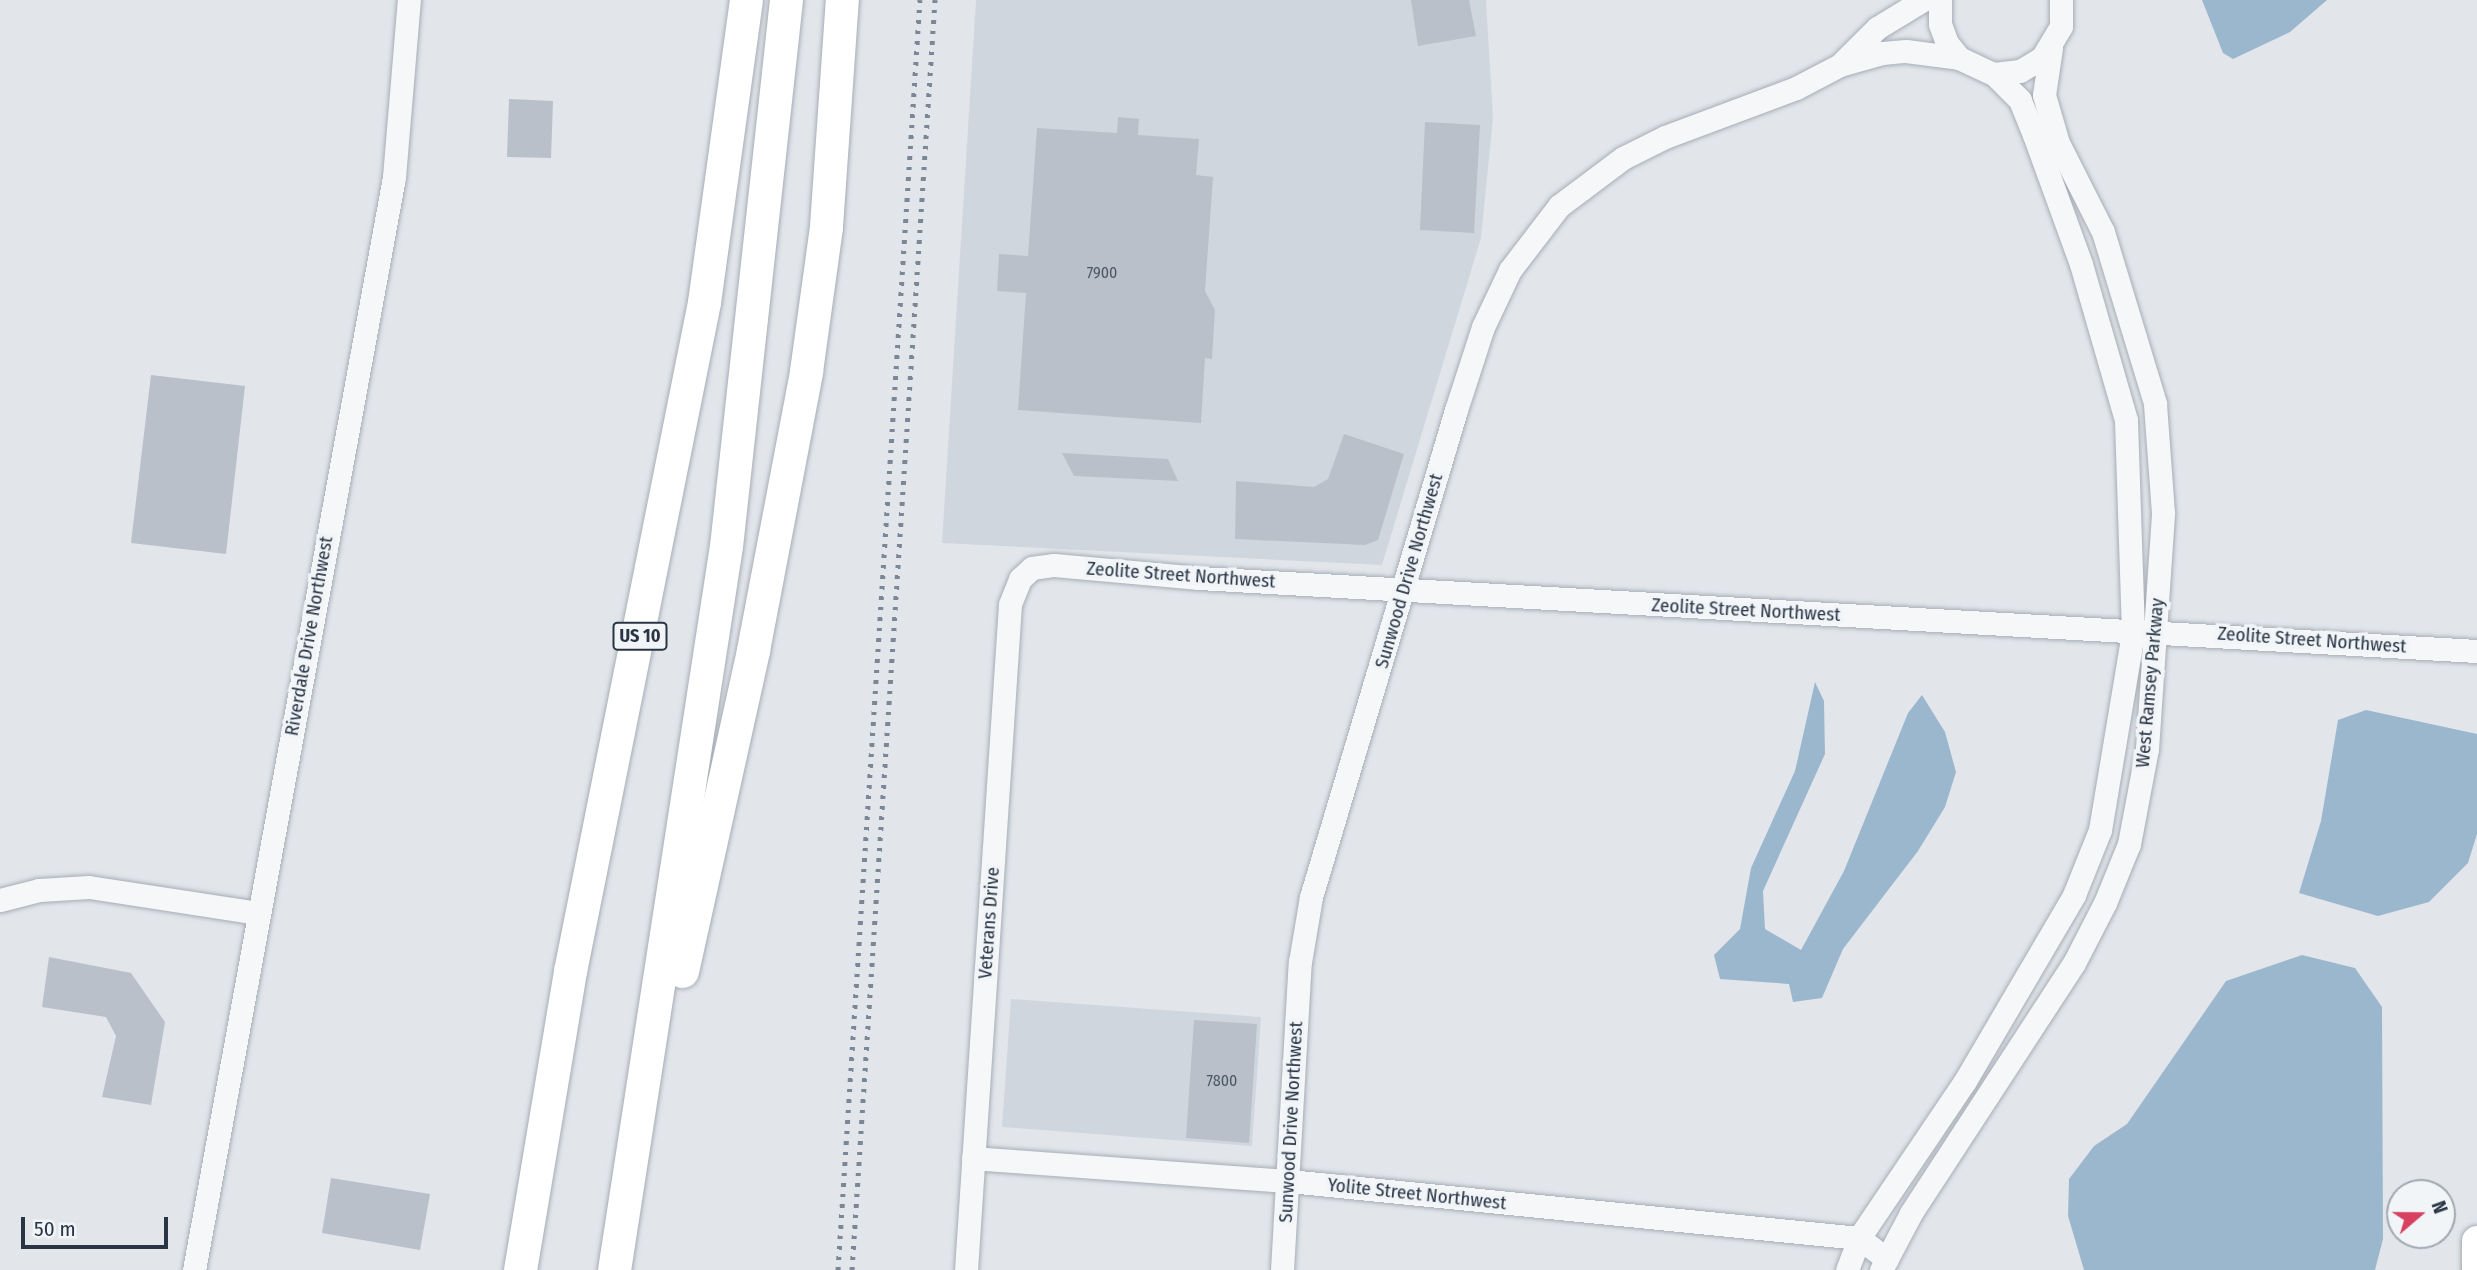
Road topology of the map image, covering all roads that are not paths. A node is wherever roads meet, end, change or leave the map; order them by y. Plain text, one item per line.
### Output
1 (409, 0) edge
2 (729, 0) edge
3 (746, 0) edge
4 (786, 0) edge
5 (842, 0) edge
6 (1905, 0) edge
7 (1923, 0) edge
8 (1940, 0) edge
9 (2061, 0) edge
10 (1877, 28) junction
11 (2050, 48) junction
12 (1959, 58) junction
13 (1840, 65) junction
14 (1994, 74) junction
15 (677, 445) junction
16 (1020, 579) joint
17 (1405, 590) junction
18 (2157, 630) junction
19 (2133, 632) junction
20 (2477, 652) edge
21 (0, 901) edge
22 (259, 913) junction
23 (642, 1104) junction
24 (973, 1158) junction
25 (1289, 1181) junction
26 (1859, 1238) junction
27 (2477, 1241) edge
28 (1884, 1264) edge
29 (194, 1270) edge
30 (520, 1270) edge
31 (614, 1270) edge
32 (966, 1270) edge
33 (1282, 1270) edge
34 (1847, 1270) edge
35 (2477, 1270) edge

1 - 22 street, Riverdale Drive Northwest
2 - 15 highway
3 - 15 highway, US 10
4 - 23 highway
5 - 23 highway
6 - 10 street
7 - 10 street
8 - 12 street
9 - 11 street, West Ramsey Parkway
10 - 13 street
11 - 14 street
11 - 18 street, West Ramsey Parkway
12 - 13 street
12 - 14 street
13 - 17 street, Sunwood Drive Northwest
14 - 19 street, West Ramsey Parkway
15 - 30 highway, US 10
16 - 17 street, Zeolite Street Northwest
16 - 24 street, Veterans Drive
17 - 19 street, Zeolite Street Northwest
17 - 25 street, Sunwood Drive Northwest
18 - 19 street, Zeolite Street Northwest
18 - 20 street, Zeolite Street Northwest
18 - 28 street, West Ramsey Parkway
19 - 26 street, West Ramsey Parkway
21 - 22 street
22 - 29 street, Riverdale Drive Northwest
23 - 31 highway
24 - 25 street, Yolite Street Northwest
24 - 32 street, Veterans Drive
25 - 26 street, Yolite Street Northwest
25 - 33 street, Sunwood Drive Northwest
26 - 28 street
26 - 34 street, West Ramsey Parkway
27 - 35 main road

